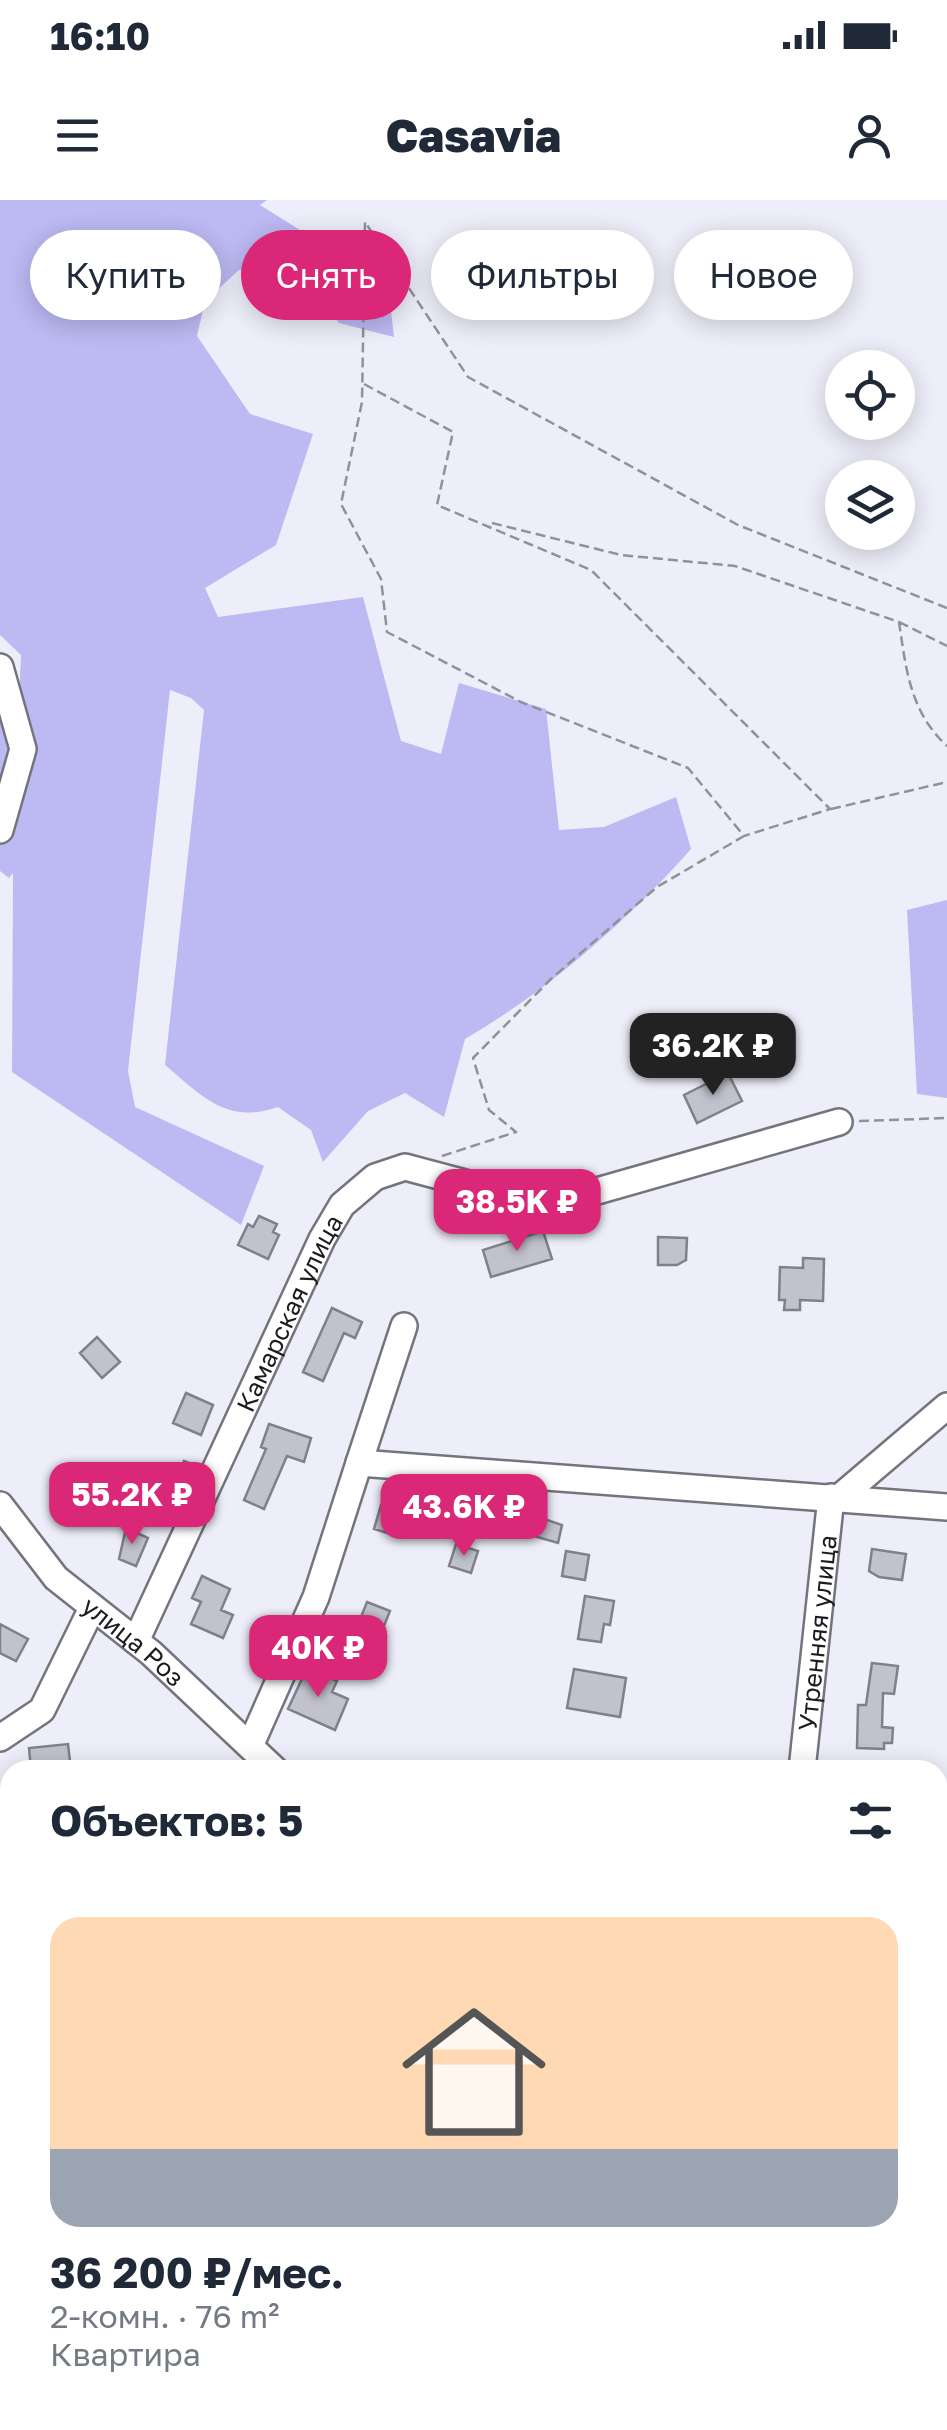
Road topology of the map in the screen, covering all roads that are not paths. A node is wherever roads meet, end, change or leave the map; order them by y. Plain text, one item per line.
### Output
1 (0, 667) edge
2 (7, 776) edge
3 (0, 830) edge
4 (839, 1122) road end
5 (404, 1326) dead end
6 (947, 1406) edge
7 (359, 1463) junction
8 (836, 1496) junction
9 (0, 1505) edge
10 (947, 1506) edge
11 (8, 1532) edge
12 (92, 1608) junction
13 (136, 1640) junction
14 (0, 1738) edge
15 (251, 1744) junction
16 (266, 1760) edge
17 (803, 1760) edge

1 - 2 street
2 - 3 street
4 - 13 street, Камарская улица
5 - 7 street
6 - 8 street
7 - 8 street
7 - 15 street
8 - 10 street
8 - 17 street, Утренняя улица
9 - 11 street, улица Роз
11 - 12 street, улица Роз
12 - 13 street, улица Роз
12 - 14 street
13 - 15 street, улица Роз
15 - 16 street, улица Роз

